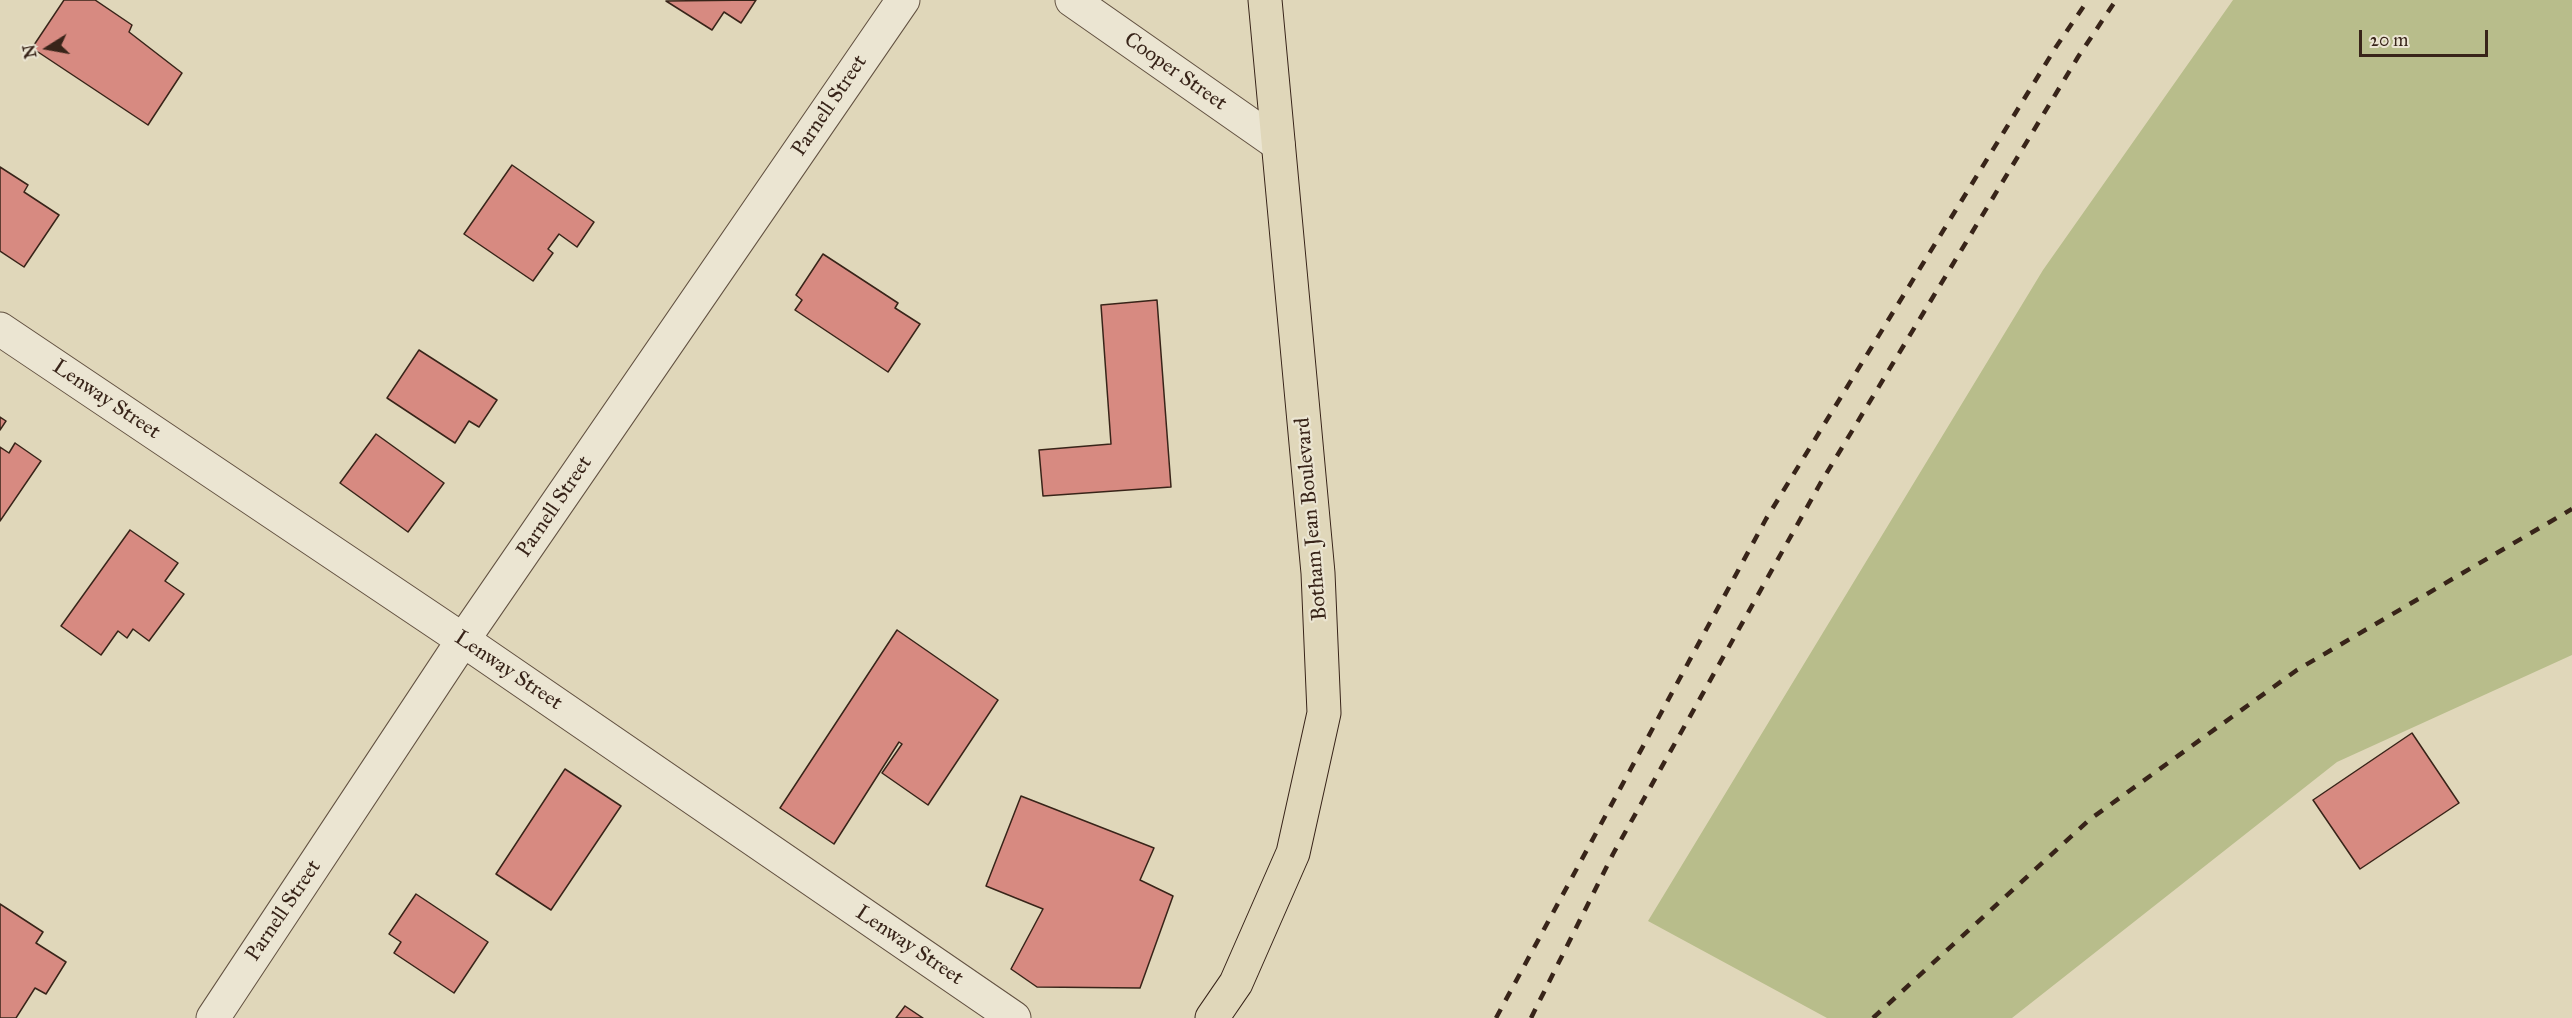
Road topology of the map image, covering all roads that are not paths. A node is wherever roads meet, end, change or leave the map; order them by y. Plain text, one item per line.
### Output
1 (903, 0) edge
2 (1072, 0) edge
3 (1265, 0) edge
4 (1278, 144) junction
5 (0, 329) edge
6 (463, 640) junction
7 (213, 1018) edge
8 (1014, 1018) edge
9 (1212, 1018) edge

1 - 6 street, Parnell Street
2 - 4 street, Cooper Street
3 - 4 main road, Botham Jean Boulevard
4 - 9 main road, Botham Jean Boulevard
5 - 6 street, Lenway Street
6 - 7 street, Parnell Street
6 - 8 street, Lenway Street

